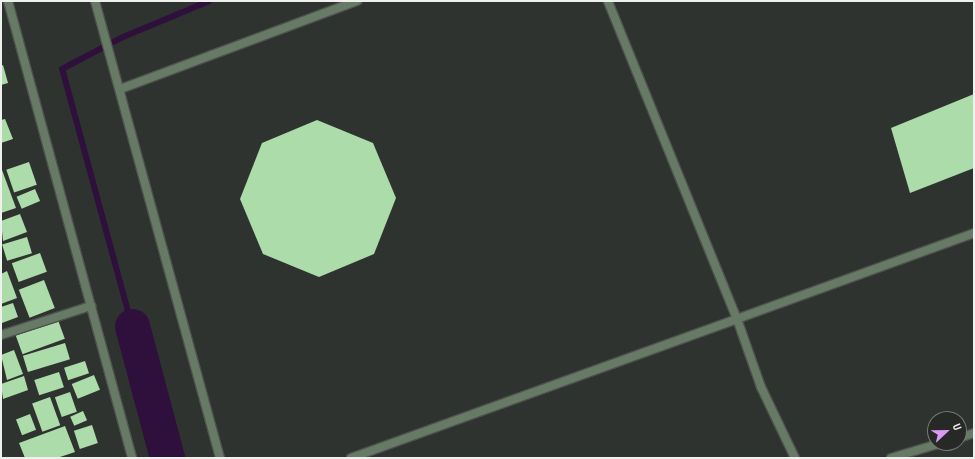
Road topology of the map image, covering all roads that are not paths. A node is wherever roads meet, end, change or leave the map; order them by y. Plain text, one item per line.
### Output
1 (8, 1) edge
2 (95, 1) edge
3 (357, 1) edge
4 (608, 1) edge
5 (120, 89) junction
6 (974, 233) edge
7 (91, 306) junction
8 (737, 319) junction
9 (1, 335) edge
10 (927, 447) edge
11 (132, 458) edge
12 (220, 458) edge
13 (351, 458) edge
14 (795, 458) edge
15 (891, 458) edge

1 - 7 street
2 - 5 street
3 - 5 street
4 - 8 street
5 - 12 street
6 - 8 street
7 - 9 street
7 - 11 street
8 - 13 street
8 - 14 street
10 - 15 street

